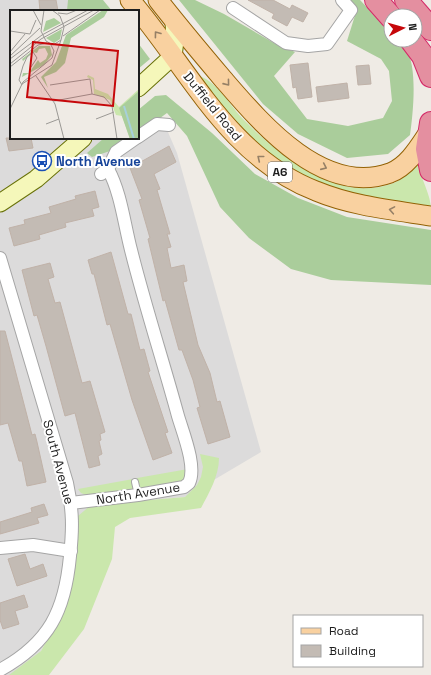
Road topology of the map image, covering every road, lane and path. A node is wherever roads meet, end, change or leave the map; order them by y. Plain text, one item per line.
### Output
1 (130, 0) edge
2 (158, 0) edge
3 (342, 0) edge
4 (376, 0) edge
5 (406, 0) edge
6 (234, 8) dead end
7 (383, 8) edge
8 (138, 10) edge
9 (139, 12) edge
10 (174, 20) junction
11 (431, 29) edge
12 (417, 48) edge
13 (201, 54) junction
14 (173, 56) junction
15 (431, 76) edge
16 (139, 87) edge
17 (169, 125) dead end
18 (430, 127) edge
19 (139, 136) edge
20 (82, 139) edge
21 (134, 139) edge
22 (431, 170) edge
23 (0, 203) edge
24 (431, 216) edge
25 (0, 258) edge
26 (136, 482) dead end
27 (138, 495) junction
28 (71, 503) junction
29 (0, 548) edge
30 (71, 551) junction
31 (0, 670) edge

8 -> 1 main road, Duffield Road / A6
2 - 10 main road, Duffield Road / A6
3 - 6 street
4 - 7 highway
5 - 11 highway
14 -> 9 main road, Duffield Road / A6
10 - 13 main road, Duffield Road / A6
10 - 14 street
12 - 15 highway
13 - 14 street
13 -> 18 main road, Duffield Road / A6
14 - 16 street
24 -> 14 main road, Duffield Road / A6
17 - 19 street, North Avenue
18 - 22 highway, A6
20 - 23 street
21 - 27 street, North Avenue
25 - 28 street, South Avenue
26 - 27 lane
27 - 28 street, North Avenue
28 - 30 street, South Avenue
29 - 30 street
30 - 31 street, South Avenue

